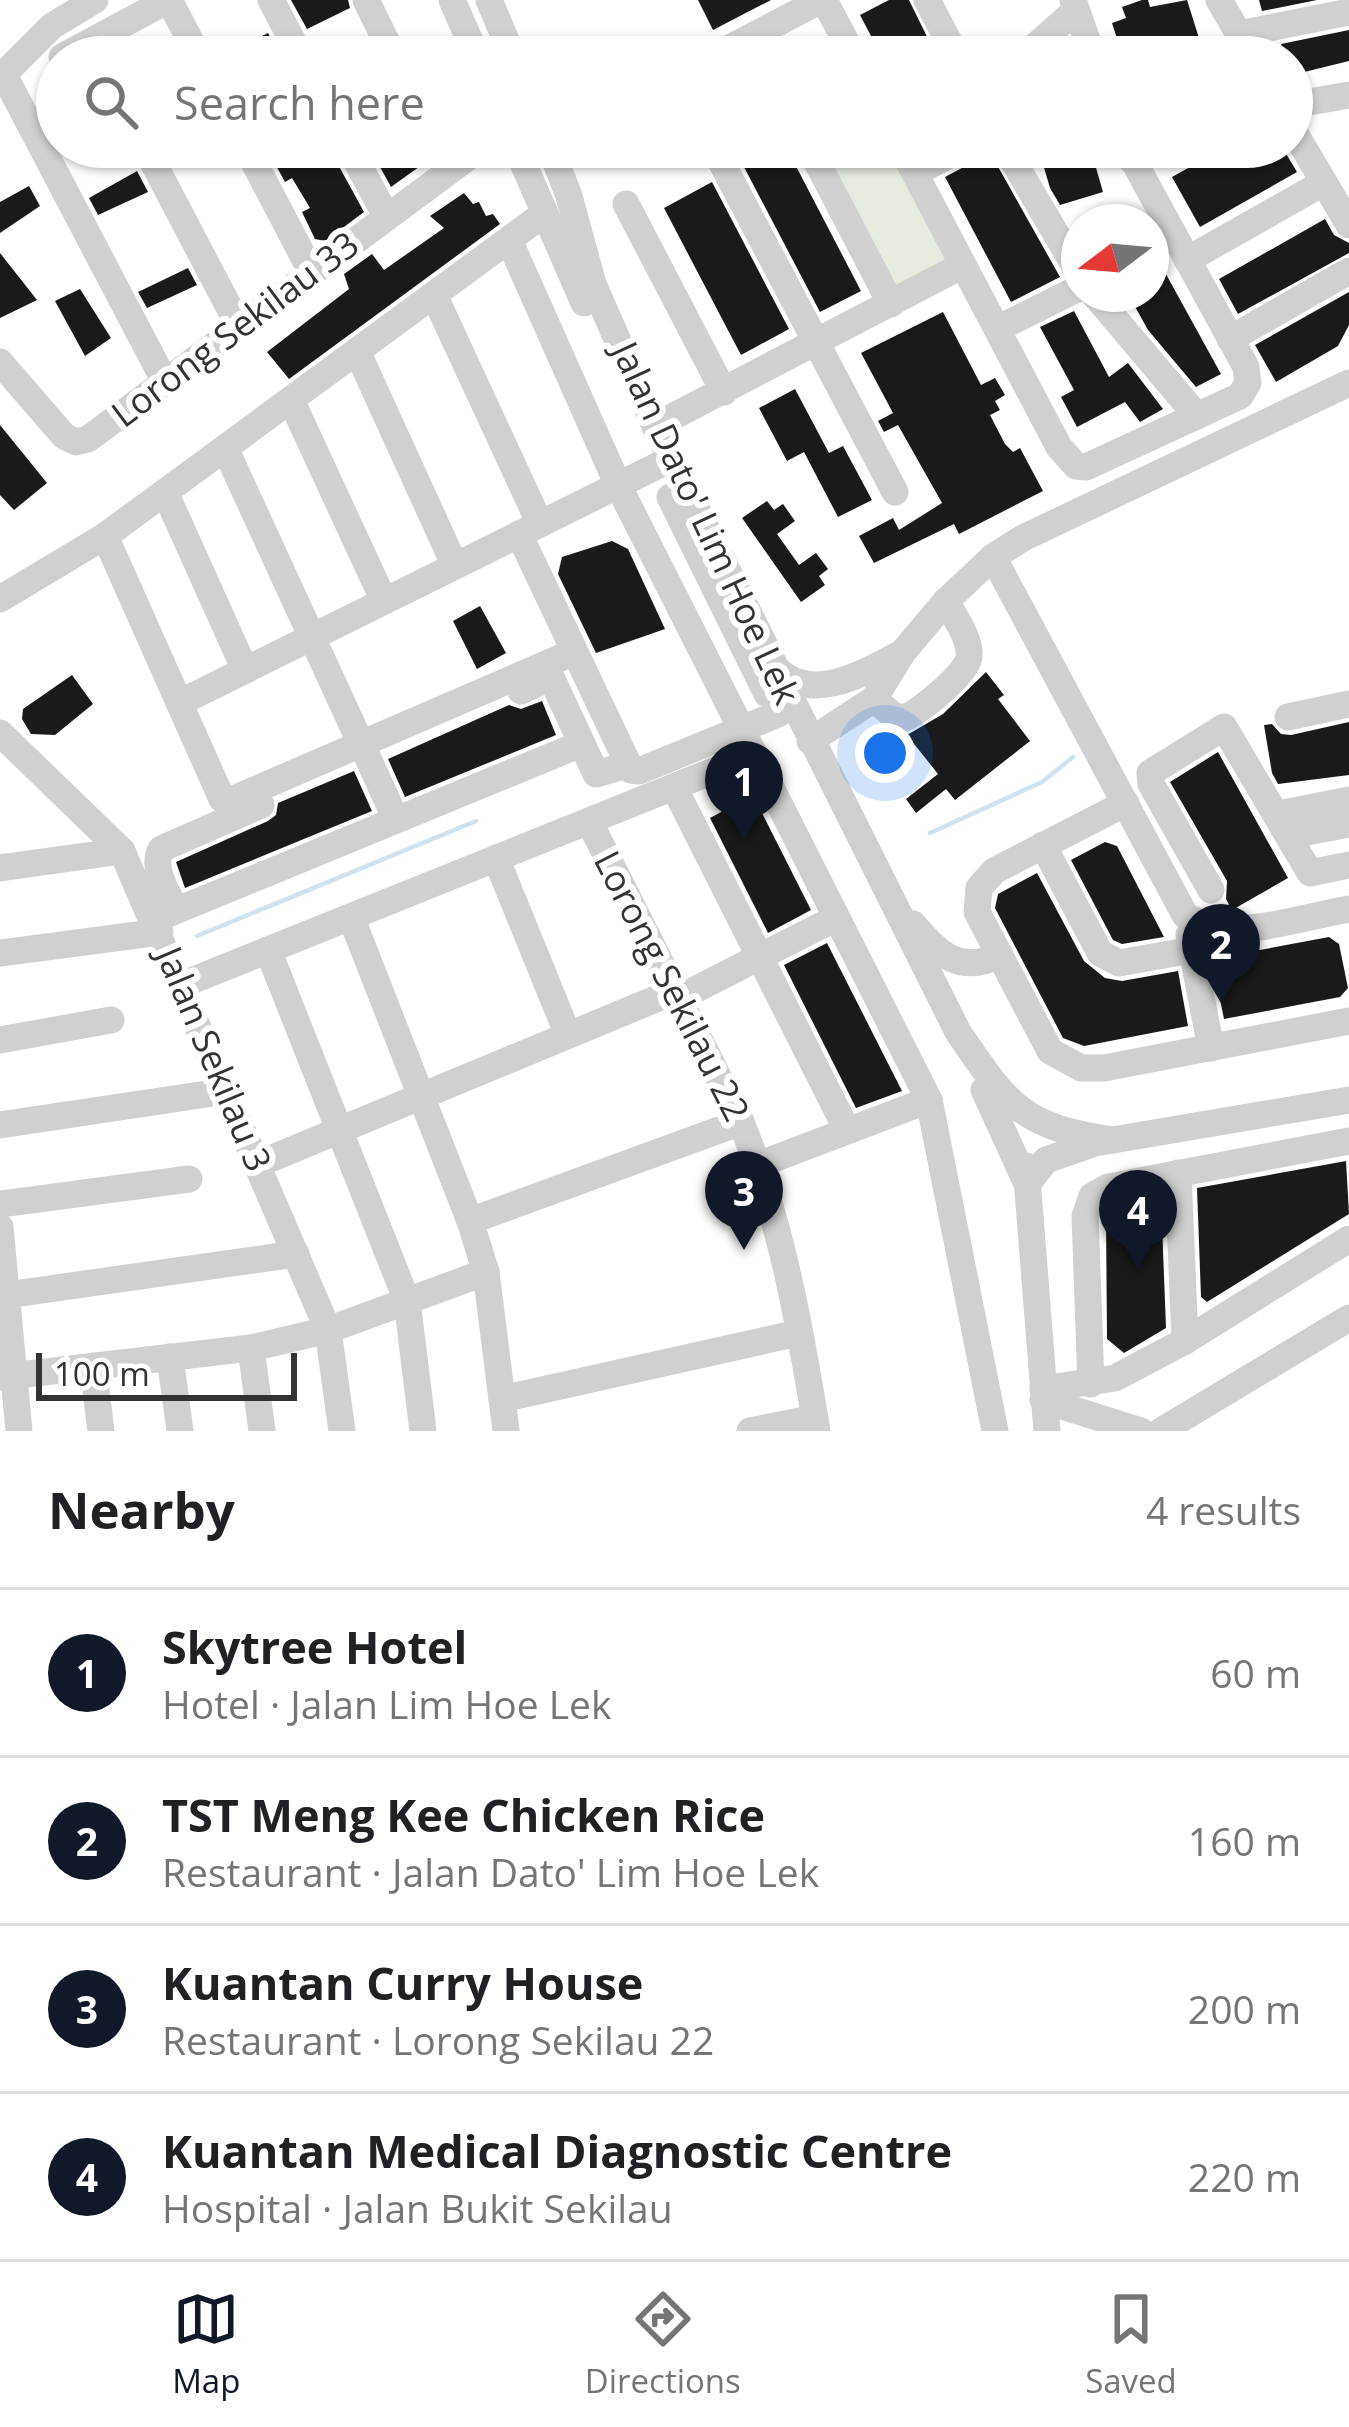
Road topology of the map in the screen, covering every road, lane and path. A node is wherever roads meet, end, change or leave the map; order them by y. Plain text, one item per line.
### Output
1 (168, 0) edge
2 (271, 0) edge
3 (366, 0) edge
4 (452, 0) edge
5 (1219, 0) edge
6 (490, 1) edge
7 (87, 2) edge
8 (933, 3) edge
9 (831, 5) edge
10 (1074, 5) edge
11 (1349, 12) edge
12 (42, 36) edge
13 (114, 36) edge
14 (188, 36) edge
15 (290, 36) edge
16 (384, 36) edge
17 (468, 36) edge
18 (504, 36) edge
19 (759, 36) edge
20 (845, 36) edge
21 (948, 36) edge
22 (1044, 36) edge
23 (1085, 36) edge
24 (1240, 36) edge
25 (1273, 36) edge
26 (36, 42) edge
27 (36, 66) edge
28 (2, 77) edge
29 (1349, 95) edge
30 (1313, 101) edge
31 (36, 141) edge
32 (1313, 165) edge
33 (51, 168) edge
34 (156, 168) edge
35 (257, 168) edge
36 (360, 168) edge
37 (436, 168) edge
38 (525, 168) edge
39 (558, 168) edge
40 (724, 168) edge
41 (820, 168) edge
42 (912, 168) edge
43 (924, 168) edge
44 (1017, 168) edge
45 (1136, 168) edge
46 (915, 173) junction
47 (1323, 183) junction
48 (626, 204) dead end
49 (544, 213) junction
50 (386, 216) junction
51 (1349, 225) edge
52 (508, 240) junction
53 (1061, 242) edge
54 (1186, 260) junction
55 (963, 266) junction
56 (1349, 271) edge
57 (312, 273) junction
58 (434, 295) junction
59 (1061, 297) edge
60 (891, 304) junction
61 (1112, 312) edge
62 (240, 328) junction
63 (997, 329) junction
64 (1230, 339) junction
65 (817, 343) junction
66 (357, 351) junction
67 (0, 362) edge
68 (1349, 372) edge
69 (164, 380) junction
70 (1337, 388) edge
71 (724, 392) junction
72 (291, 400) junction
73 (1208, 411) junction
74 (656, 426) junction
75 (1234, 436) junction
76 (225, 448) junction
77 (663, 463) junction
78 (617, 485) junction
79 (165, 492) junction
80 (896, 492) dead end
81 (530, 529) junction
82 (106, 536) junction
83 (993, 557) junction
84 (455, 566) junction
85 (0, 599) edge
86 (384, 601) junction
87 (946, 601) junction
88 (310, 638) junction
89 (574, 652) junction
90 (903, 652) junction
91 (773, 665) junction
92 (245, 670) junction
93 (874, 699) junction
94 (179, 703) junction
95 (1349, 704) edge
96 (778, 714) junction
97 (1288, 717) dead end
98 (739, 730) junction
99 (2, 738) edge
100 (809, 741) junction
101 (580, 744) junction
102 (364, 751) junction
103 (753, 755) junction
104 (627, 765) junction
105 (674, 787) junction
106 (1349, 800) edge
107 (1126, 802) junction
108 (396, 820) junction
109 (589, 821) junction
110 (1349, 824) edge
111 (1284, 825) junction
112 (856, 834) junction
113 (1043, 845) junction
114 (122, 851) junction
115 (496, 858) junction
116 (1349, 865) edge
117 (0, 868) edge
118 (1312, 882) junction
119 (1210, 890) dead end
120 (1337, 913) edge
121 (1185, 915) junction
122 (351, 916) junction
123 (836, 917) junction
124 (164, 921) junction
125 (268, 950) junction
126 (1192, 950) junction
127 (0, 952) edge
128 (1000, 955) junction
129 (760, 957) junction
130 (182, 985) junction
131 (677, 994) junction
132 (111, 1020) dead end
133 (1349, 1021) edge
134 (568, 1035) junction
135 (0, 1040) edge
136 (1211, 1048) junction
137 (227, 1091) junction
138 (992, 1092) junction
139 (422, 1096) junction
140 (928, 1100) junction
141 (1348, 1104) edge
142 (741, 1122) junction
143 (0, 1125) edge
144 (1026, 1125) junction
145 (340, 1130) junction
146 (847, 1130) junction
147 (1349, 1141) edge
148 (1105, 1142) junction
149 (258, 1164) junction
150 (758, 1165) junction
151 (1178, 1173) junction
152 (189, 1179) dead end
153 (1027, 1184) junction
154 (0, 1204) edge
155 (470, 1221) junction
156 (0, 1227) edge
157 (1349, 1239) edge
158 (296, 1254) junction
159 (486, 1272) junction
160 (7, 1294) junction
161 (407, 1301) junction
162 (1349, 1318) edge
163 (328, 1330) junction
164 (798, 1333) junction
165 (1185, 1341) junction
166 (251, 1348) junction
167 (170, 1357) junction
168 (93, 1366) junction
169 (6, 1377) edge
170 (1090, 1384) junction
171 (1043, 1394) junction
172 (502, 1399) junction
173 (816, 1425) edge
174 (13, 1429) edge
175 (101, 1431) edge
176 (180, 1431) edge
177 (262, 1431) edge
178 (342, 1431) edge
179 (423, 1431) edge
180 (506, 1431) edge
181 (750, 1431) edge
182 (994, 1431) edge
183 (1047, 1431) edge
184 (1141, 1431) edge
185 (1161, 1431) edge

1 - 13 street
1 - 14 street
2 - 15 street
3 - 16 street
4 - 17 street
5 - 24 street
6 - 18 street
7 - 12 street
8 - 21 street
9 - 19 street
9 - 20 street
10 - 22 street
10 - 23 street
11 - 25 street
26 - 28 street
27 - 28 street
28 - 31 street
29 - 30 street
32 - 47 street
33 - 69 street
34 - 62 street
35 - 57 street
36 - 50 street
37 - 50 street, Lorong Sekilau 33
38 - 49 street, Jalan Dato' Lim Hoe Lek
39 - 74 street, Jalan Dato' Lim Hoe Lek
40 - 65 street
41 - 60 street
42 - 46 street
43 - 46 street
44 - 53 street
45 - 54 street
46 - 55 street
47 - 51 street
47 - 54 street
48 - 71 street
49 - 52 street
49 - 77 street, Jalan Dato' Lim Hoe Lek
50 - 57 street, Lorong Sekilau 33
52 - 58 street
52 - 78 street
54 - 64 street
55 - 60 street
55 - 63 street
56 - 64 street
57 - 62 street, Lorong Sekilau 33
58 - 66 street
58 - 81 street
59 - 63 street
60 - 65 street
61 - 73 street
62 - 69 street, Lorong Sekilau 33
63 - 73 street
64 - 73 street
65 - 71 street
65 - 80 street
66 - 72 street
66 - 84 street
67 - 69 street, Lorong Sekilau 33
68 - 70 street
70 - 75 street
71 - 74 street
72 - 76 street
72 - 86 street
73 - 75 street
74 - 77 street, Jalan Dato' Lim Hoe Lek
75 - 83 street
76 - 79 street
76 - 88 street
77 - 78 street
77 - 91 street, Jalan Dato' Lim Hoe Lek
77 - 96 street, Jalan Dato' Lim Hoe Lek
78 - 81 street
78 - 98 street
79 - 82 street
79 - 92 street
81 - 84 street
81 - 89 street
82 - 85 street
82 - 94 street
83 - 87 street
83 - 107 street
84 - 86 street
86 - 88 street
87 - 90 street
87 - 93 street
88 - 92 street
88 - 102 street
89 - 102 street
89 - 104 street
90 - 91 street
90 - 93 street
91 - 100 street, Jalan Dato' Lim Hoe Lek
92 - 94 street
93 - 100 street
94 - 102 street
95 - 97 street
96 - 98 street
96 - 138 street, Jalan Dato' Lim Hoe Lek
98 - 103 street
98 - 104 street
99 - 114 street, Jalan Sekilau 3
100 - 112 street, Jalan Dato' Lim Hoe Lek
101 - 102 street
101 - 104 street
101 - 108 street
102 - 108 street
102 - 124 street
103 - 105 street
103 - 123 street
105 - 109 street
105 - 129 street
106 - 111 street
107 - 113 street
107 - 121 street
108 - 124 street
109 - 115 street
109 - 131 street, Lorong Sekilau 22
110 - 111 street
111 - 118 street
111 - 119 street
112 - 128 street
112 - 138 street, Jalan Dato' Lim Hoe Lek
113 - 126 street
113 - 128 street
114 - 117 street
114 - 124 street, Jalan Sekilau 3
115 - 122 street
115 - 134 street
116 - 118 street
118 - 120 street
120 - 121 street
121 - 126 street
122 - 125 street
122 - 139 street
123 - 129 street
123 - 140 street
124 - 127 street
124 - 130 street, Jalan Sekilau 3
125 - 130 street
125 - 145 street
126 - 136 street
128 - 136 street
129 - 131 street
129 - 146 street
130 - 137 street, Jalan Sekilau 3
131 - 134 street
131 - 142 street, Lorong Sekilau 22
132 - 135 street
133 - 136 street
134 - 139 street
137 - 143 street
137 - 149 street, Jalan Sekilau 3
138 - 144 street
138 - 148 street, Jalan Dato' Lim Hoe Lek
138 - 153 street
139 - 145 street
139 - 155 street
140 - 146 street
140 - 182 street
141 - 148 street
142 - 150 street, Lorong Sekilau 22
142 - 155 street
144 - 148 street
144 - 153 street
145 - 149 street
145 - 161 street
146 - 150 street
147 - 151 street
148 - 153 street
149 - 158 street, Jalan Sekilau 3
150 - 164 street, Lorong Sekilau 22
151 - 165 street
151 - 170 street
152 - 154 street
153 - 171 street
155 - 159 street
156 - 160 street
157 - 165 street
158 - 160 street
158 - 163 street, Jalan Sekilau 3
159 - 161 street
159 - 172 street
160 - 169 street
161 - 163 street
161 - 179 street
162 - 185 street
163 - 166 street
163 - 178 street, Jalan Sekilau 3
164 - 172 street
164 - 173 street, Lorong Sekilau 22
165 - 170 street
166 - 167 street
166 - 177 street
167 - 168 street
167 - 176 street
168 - 169 street
168 - 175 street
169 - 174 street
170 - 171 street
171 - 183 street
171 - 184 street
172 - 180 street
173 - 181 street

